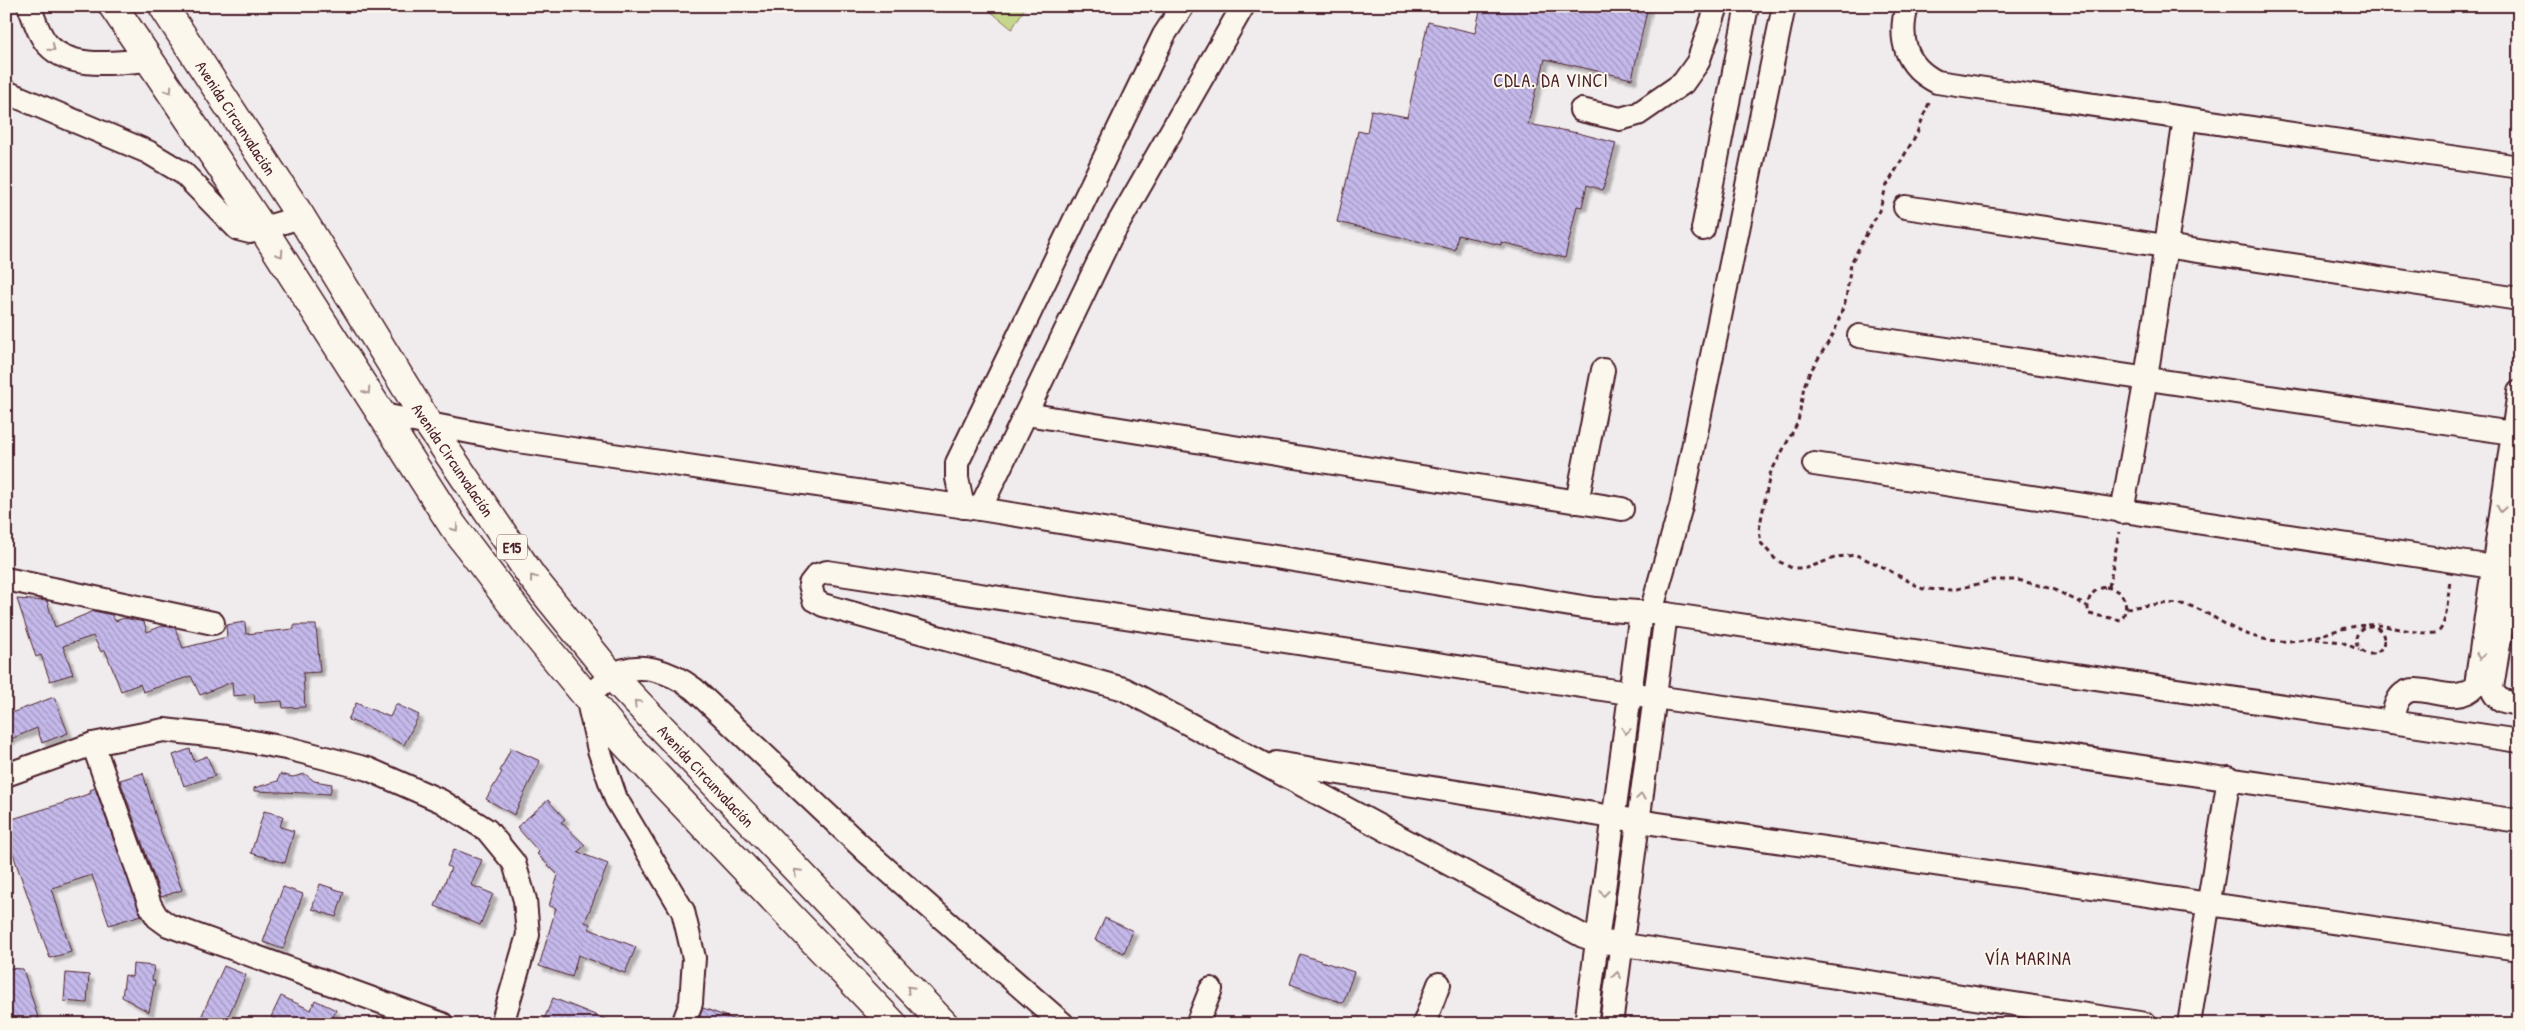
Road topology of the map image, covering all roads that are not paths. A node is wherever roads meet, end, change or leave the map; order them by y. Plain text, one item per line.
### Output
1 (28, 6) edge
2 (113, 6) edge
3 (162, 6) edge
4 (1183, 6) edge
5 (1243, 6) edge
6 (1717, 6) edge
7 (1747, 6) edge
8 (1784, 6) edge
9 (1907, 6) edge
10 (149, 60) junction
11 (6, 92) edge
12 (1581, 110) dead end
13 (2185, 119) junction
14 (2519, 167) edge
15 (1906, 207) dead end
16 (301, 217) junction
17 (263, 228) junction
18 (1703, 229) dead end
19 (2164, 246) junction
20 (2519, 299) edge
21 (1859, 336) dead end
22 (1603, 370) dead end
23 (2146, 378) junction
24 (2519, 392) edge
25 (1026, 414) junction
26 (383, 415) junction
27 (429, 425) junction
28 (2516, 434) edge
29 (1814, 464) dead end
30 (1576, 502) junction
31 (972, 508) junction
32 (1622, 509) dead end
33 (2122, 512) junction
34 (2519, 517) edge
35 (2507, 569) edge
36 (6, 579) edge
37 (1653, 613) junction
38 (212, 623) dead end
39 (612, 676) junction
40 (1631, 693) junction
41 (587, 697) junction
42 (1655, 698) junction
43 (2519, 704) edge
44 (2392, 722) junction
45 (2519, 741) edge
46 (93, 744) junction
47 (1260, 761) junction
48 (6, 775) edge
49 (2229, 778) junction
50 (1614, 817) junction
51 (2519, 820) edge
52 (1638, 821) junction
53 (2209, 905) junction
54 (1598, 941) junction
55 (1621, 945) junction
56 (2519, 949) edge
57 (1439, 984) dead end
58 (1210, 989) dead end
59 (442, 1024) edge
60 (502, 1024) edge
61 (683, 1024) edge
62 (893, 1024) edge
63 (944, 1024) edge
64 (1063, 1024) edge
65 (1196, 1024) edge
66 (1424, 1024) edge
67 (1586, 1024) edge
68 (1611, 1024) edge
69 (2146, 1024) edge
70 (2189, 1024) edge

1 -> 10 street
2 - 10 highway, Avenida Circunvalación / E15
3 - 16 highway, Avenida Circunvalación / E15
4 - 31 street
5 - 25 street
6 - 12 street
7 - 18 street
8 - 37 street
9 - 13 street
10 -> 17 highway, Avenida Circunvalación / E15
11 - 17 street
13 - 14 street
13 - 19 street
15 - 19 street
16 - 17 street
16 - 27 highway, Avenida Circunvalación / E15
17 -> 26 highway, Avenida Circunvalación / E15
19 - 20 street
19 - 23 street
21 - 23 street
22 - 30 street
23 - 28 street
23 - 33 street
24 - 28 street
25 - 30 street
25 - 31 street
26 - 27 street
26 -> 41 highway, Avenida Circunvalación / E15
27 - 31 street
39 -> 27 highway, Avenida Circunvalación / E15
28 -> 35 street
29 - 33 street
30 - 32 street
31 - 37 street
33 - 35 street
34 - 35 street
35 - 43 street
35 -> 44 street
36 - 38 street
37 - 40 street
37 - 42 street
37 - 44 street
39 - 41 street
63 -> 39 highway, Avenida Circunvalación / E15
39 - 64 street
40 - 42 street
40 - 47 street
40 -> 50 street
41 - 61 street
41 - 62 highway, Avenida Circunvalación / E15
42 - 49 street
52 -> 42 street
44 - 45 street
46 - 48 street
46 - 59 street
46 - 60 street
47 - 50 street
47 - 54 street
49 - 51 street
49 - 53 street
50 - 52 street
50 -> 54 street
52 - 53 street
52 - 55 street
53 - 56 street
53 - 70 street
54 - 55 street
54 - 67 street
68 -> 55 street
55 - 69 street
57 - 66 street
58 - 65 street

